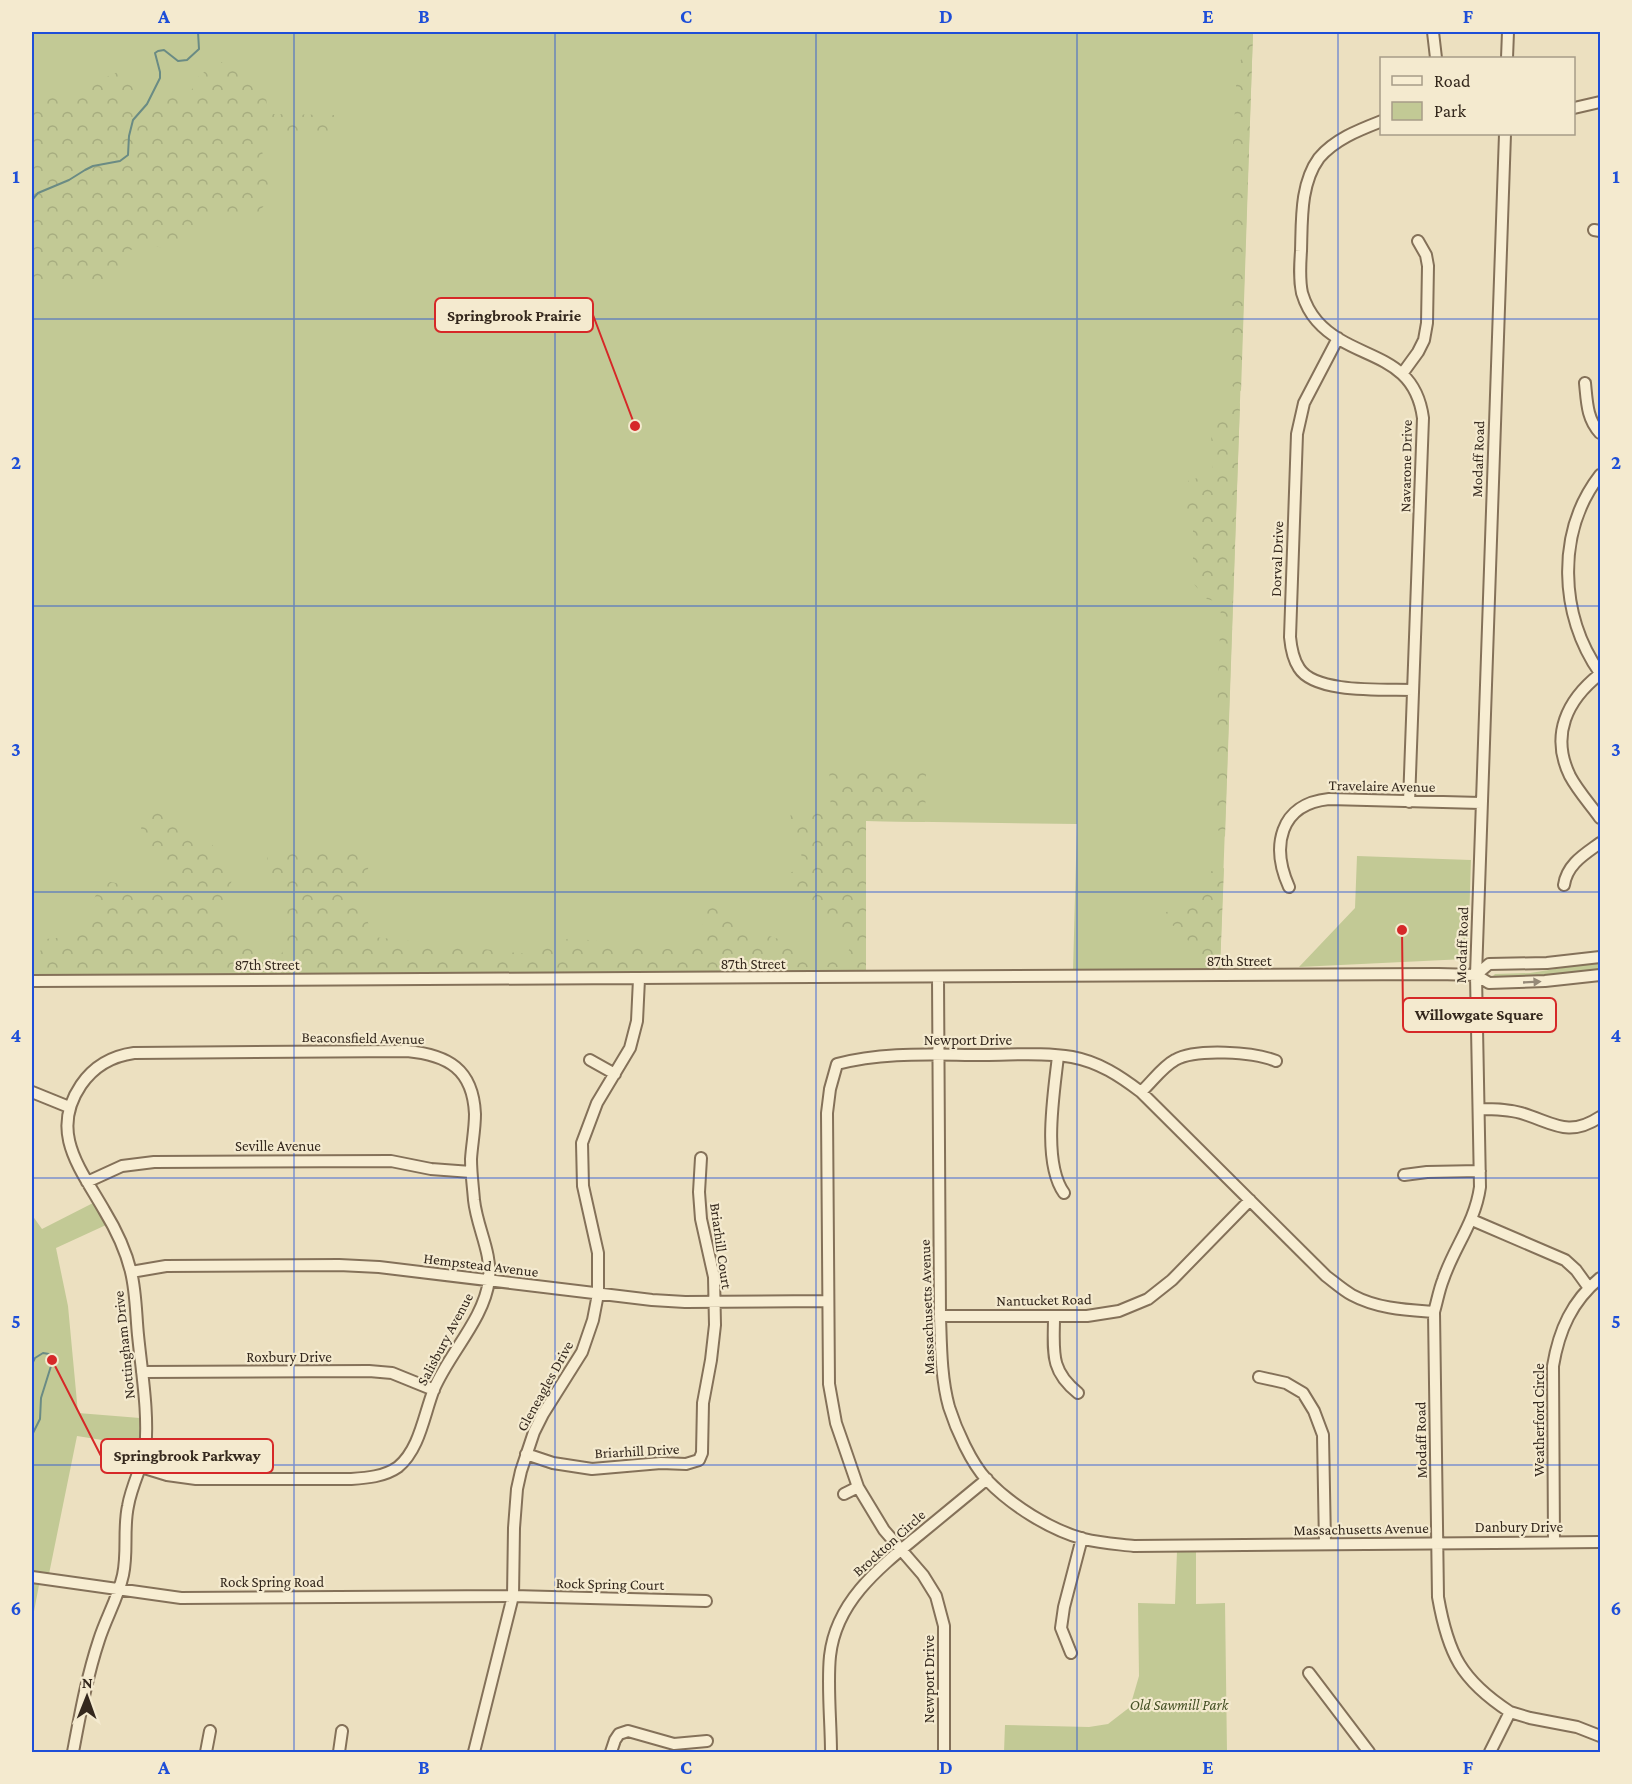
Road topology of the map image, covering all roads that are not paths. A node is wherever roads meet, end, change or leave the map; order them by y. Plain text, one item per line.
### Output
1 (1433, 32) edge
2 (1508, 32) edge
3 (1436, 57) edge
4 (1507, 57) edge
5 (1600, 102) edge
6 (1575, 108) edge
7 (1380, 122) edge
8 (1505, 135) edge
9 (1418, 241) dead end
10 (1338, 338) junction
11 (1402, 374) junction
12 (1586, 383) dead end
13 (1600, 433) edge
14 (1600, 475) edge
15 (1600, 673) edge
16 (1413, 690) junction
17 (1409, 801) junction
18 (1482, 803) junction
19 (1600, 818) edge
20 (1600, 843) edge
21 (1564, 885) dead end
22 (1289, 887) dead end
23 (1600, 957) edge
24 (1476, 975) junction
25 (1600, 975) edge
26 (938, 977) junction
27 (639, 980) junction
28 (32, 981) edge
29 (939, 1055) junction
30 (1058, 1056) junction
31 (590, 1060) dead end
32 (1276, 1061) dead end
33 (615, 1074) junction
34 (32, 1092) edge
35 (1142, 1092) junction
36 (69, 1107) junction
37 (1479, 1108) junction
38 (1600, 1117) edge
39 (701, 1158) dead end
40 (1480, 1171) junction
41 (471, 1172) junction
42 (1404, 1175) dead end
43 (87, 1182) junction
44 (1064, 1193) dead end
45 (1250, 1200) junction
46 (1472, 1220) junction
47 (131, 1272) junction
48 (1600, 1278) edge
49 (489, 1281) junction
50 (1589, 1288) junction
51 (598, 1294) junction
52 (827, 1301) junction
53 (714, 1302) junction
54 (1434, 1312) junction
55 (940, 1316) junction
56 (1054, 1316) junction
57 (142, 1372) junction
58 (1259, 1377) dead end
59 (434, 1389) junction
60 (1078, 1393) dead end
61 (526, 1454) junction
62 (141, 1467) junction
63 (987, 1479) junction
64 (858, 1487) junction
65 (844, 1494) dead end
66 (1082, 1538) junction
67 (1554, 1542) junction
68 (1600, 1542) edge
69 (1438, 1543) junction
70 (1324, 1544) junction
71 (901, 1550) junction
72 (32, 1577) edge
73 (118, 1590) junction
74 (513, 1596) junction
75 (706, 1601) dead end
76 (1071, 1653) dead end
77 (1309, 1673) dead end
78 (1510, 1712) junction
79 (210, 1731) dead end
80 (342, 1731) dead end
81 (1600, 1736) edge
82 (707, 1741) dead end
83 (73, 1752) edge
84 (206, 1752) edge
85 (339, 1752) edge
86 (474, 1752) edge
87 (611, 1752) edge
88 (831, 1752) edge
89 (944, 1752) edge
90 (1369, 1752) edge
91 (1490, 1752) edge

1 - 3 street
2 - 4 street
5 - 6 street
7 - 10 street, Navarone Drive
8 - 18 street, Modaff Road
9 - 11 street
10 - 11 street, Navarone Drive
10 - 16 street, Dorval Drive
11 - 16 street, Navarone Drive
12 - 13 street
14 - 15 street
15 - 19 street
16 - 17 street, Navarone Drive
17 - 18 street, Travelaire Avenue
17 - 22 street, Travelaire Avenue
18 - 24 street, Modaff Road
20 - 21 street
23 - 24 street, 87th Street
24 -> 25 street, 87th Street
24 - 26 street, 87th Street
24 - 37 street, Modaff Road
26 - 27 street, 87th Street
26 - 29 street, Massachusetts Avenue
27 - 28 street, 87th Street
27 - 33 street, Gleneagles Drive
29 - 30 street, Newport Drive
29 - 52 street, Newport Drive
29 - 55 street, Massachusetts Avenue
30 - 35 street, Newport Drive
30 - 44 street
31 - 33 street
32 - 35 street
33 - 51 street, Gleneagles Drive
34 - 36 street
35 - 45 street, Newport Drive
36 - 41 street, Beaconsfield Avenue
36 - 43 street, Nottingham Drive
37 - 38 street
37 - 40 street, Modaff Road
39 - 53 street, Briarhill Court
40 - 42 street
40 - 46 street, Modaff Road
41 - 43 street, Seville Avenue
41 - 49 street, Beaconsfield Avenue
43 - 47 street, Nottingham Drive
45 - 54 street, Newport Drive
45 - 56 street, Nantucket Road
46 - 50 street
46 - 54 street, Modaff Road
47 - 49 street, Hempstead Avenue
47 - 57 street, Nottingham Drive
48 - 50 street, Weatherford Circle
49 - 51 street, Hempstead Avenue
49 - 59 street, Salisbury Avenue
50 - 67 street, Weatherford Circle
51 - 53 street, Hempstead Avenue
51 - 61 street, Gleneagles Drive
52 - 53 street, Hempstead Avenue
52 - 64 street, Newport Drive
53 - 61 street, Briarhill Drive
54 - 69 street, Modaff Road
55 - 56 street, Nantucket Road
55 - 63 street, Massachusetts Avenue
56 - 60 street
57 - 59 street, Roxbury Drive
57 - 62 street, Nottingham Drive
58 - 70 street
59 - 62 street, Salisbury Avenue
61 - 74 street, Gleneagles Drive
62 - 73 street, Nottingham Drive
63 - 66 street, Massachusetts Avenue
63 - 71 street, Brockton Circle
64 - 65 street
64 - 71 street, Newport Drive
66 - 70 street, Massachusetts Avenue
66 - 76 street
67 - 68 street, Danbury Drive
67 - 69 street, Danbury Drive
69 - 70 street, Massachusetts Avenue
69 - 78 street, Modaff Road
71 - 88 street, Brockton Circle
71 - 89 street, Newport Drive
72 - 73 street, Rock Spring Road
73 - 74 street, Rock Spring Road
73 - 83 street, Nottingham Drive
74 - 75 street, Rock Spring Court
74 - 86 street, Gleneagles Drive
77 - 90 street
78 - 81 street, Modaff Road
78 - 91 street
79 - 84 street
80 - 85 street
82 - 87 street

